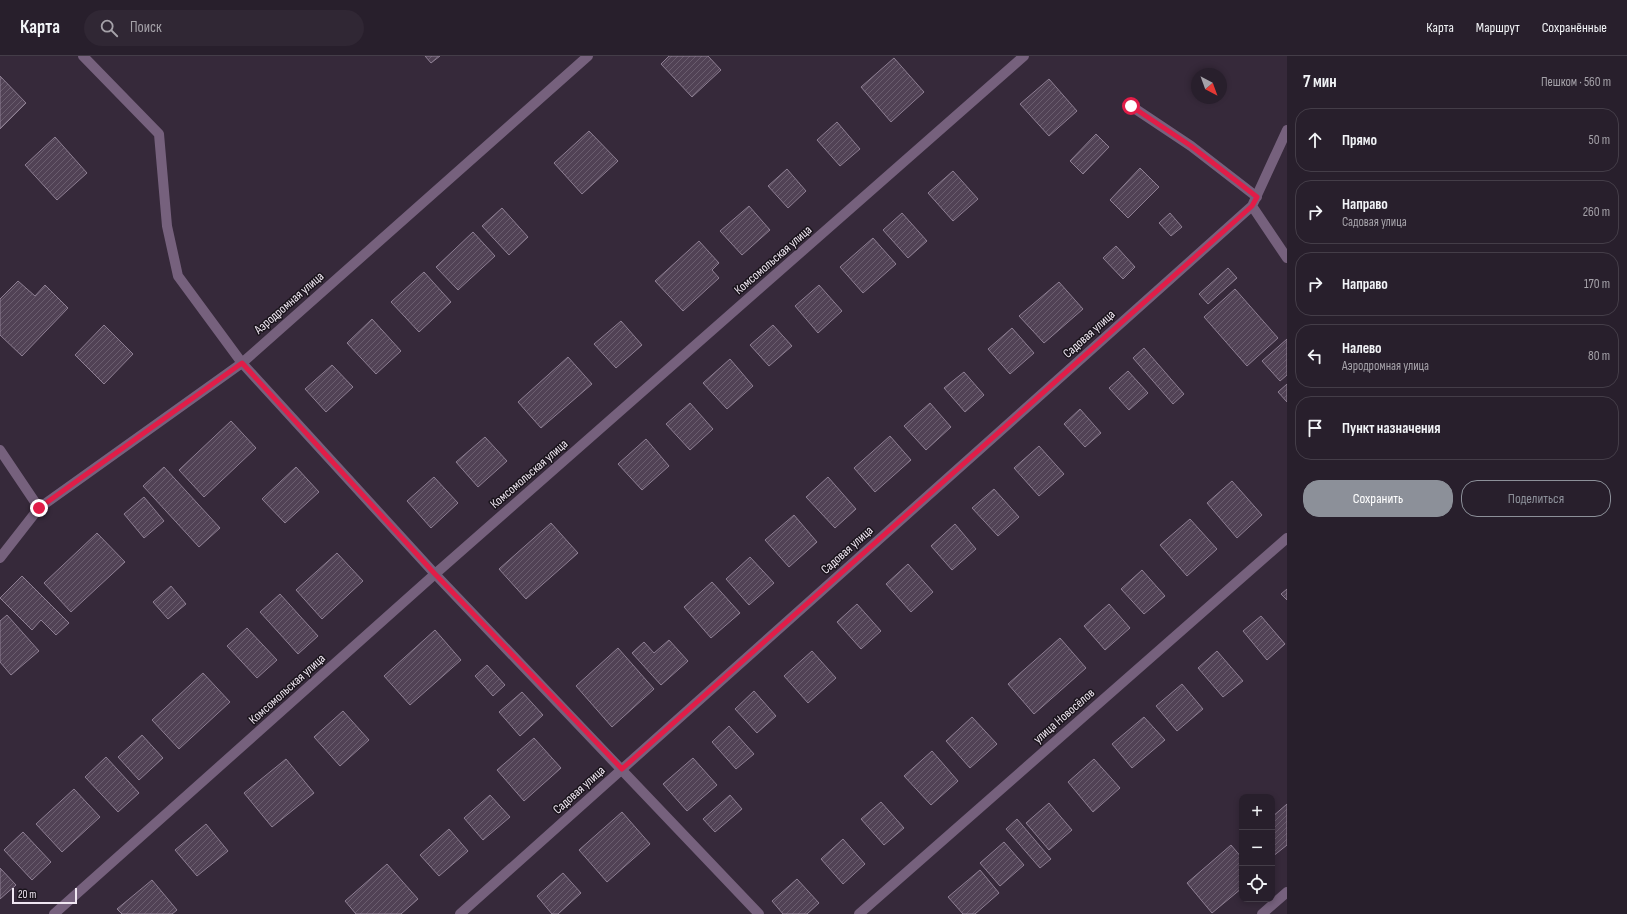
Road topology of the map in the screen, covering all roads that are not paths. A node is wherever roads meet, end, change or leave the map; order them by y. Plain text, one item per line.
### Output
1 (83, 56) edge
2 (588, 56) edge
3 (1024, 56) edge
4 (1131, 106) dead end
5 (1287, 130) edge
6 (1255, 201) junction
7 (1287, 258) edge
8 (242, 363) junction
9 (0, 450) edge
10 (39, 508) junction
11 (1287, 538) edge
12 (0, 558) edge
13 (435, 574) junction
14 (622, 769) junction
15 (1287, 892) edge
16 (54, 914) edge
17 (460, 914) edge
18 (758, 914) edge
19 (859, 914) edge
20 (1262, 914) edge

1 - 8 street
2 - 8 street, Аэродромная улица
3 - 13 street, Комсомольская улица
4 - 6 street
5 - 6 street
6 - 7 street
6 - 14 street, Садовая улица
8 - 10 street, Аэродромная улица
8 - 13 street
9 - 10 street
10 - 12 street, Аэродромная улица
11 - 19 street, улица Новосёлов
13 - 14 street
13 - 16 street, Комсомольская улица
14 - 17 street, Садовая улица
14 - 18 street
15 - 20 street

